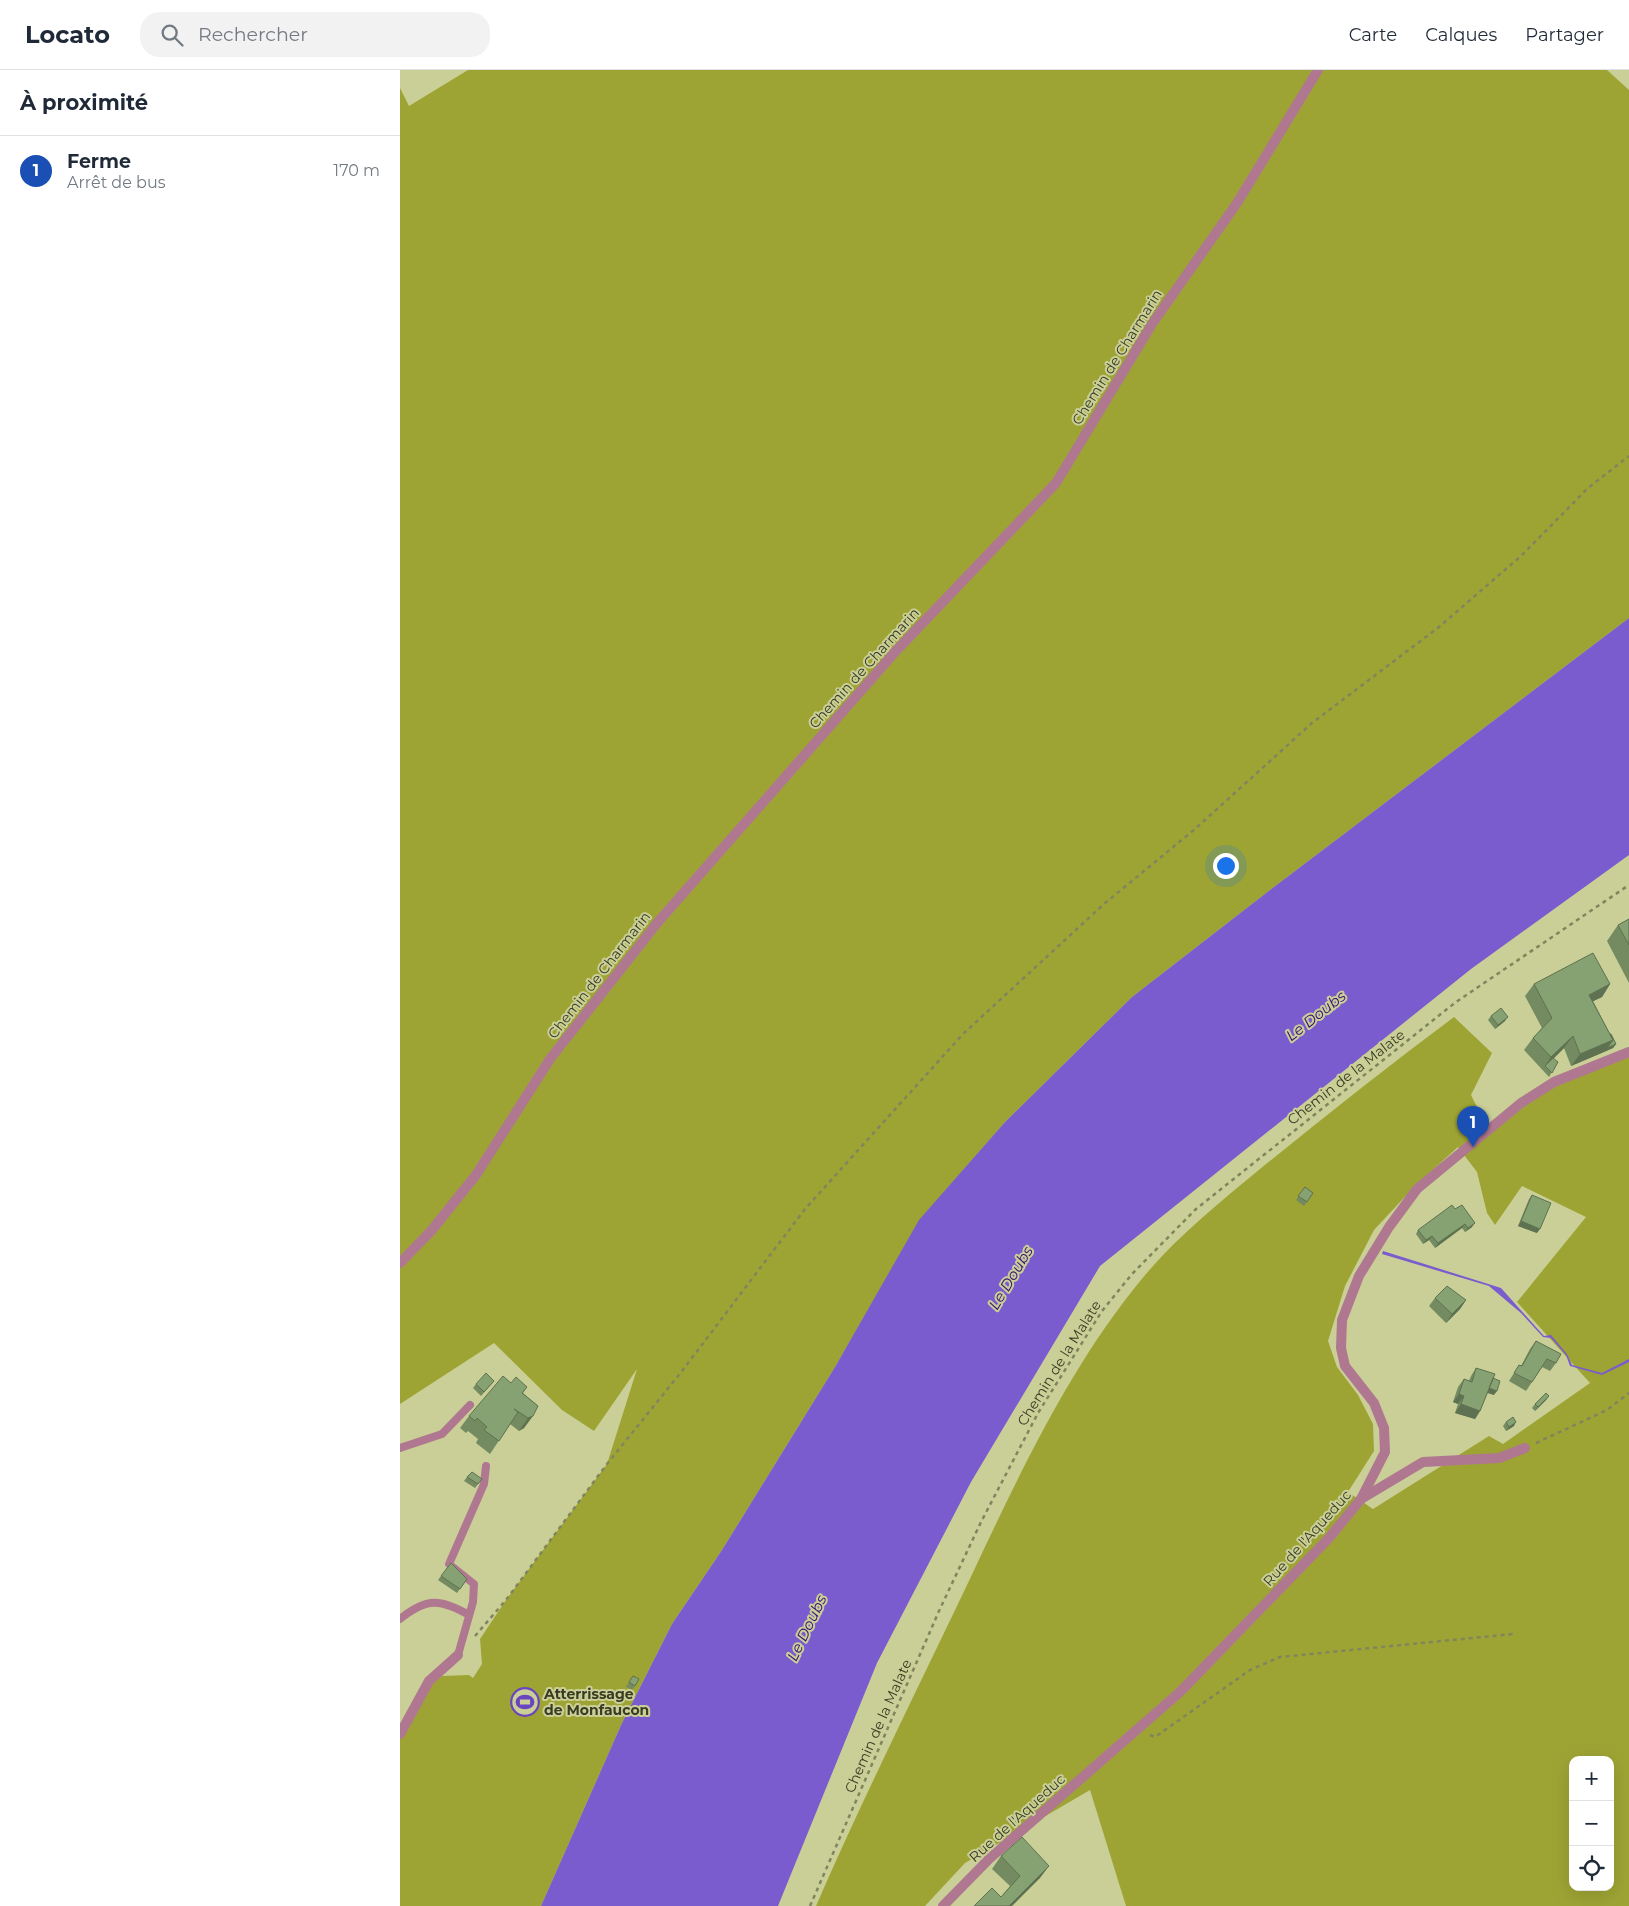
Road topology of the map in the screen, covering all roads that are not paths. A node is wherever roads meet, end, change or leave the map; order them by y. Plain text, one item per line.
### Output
1 (1318, 70) edge
2 (1629, 1052) edge
3 (400, 1263) edge
4 (470, 1406) dead end
5 (400, 1448) edge
6 (1525, 1448) road end
7 (486, 1466) dead end
8 (1361, 1499) junction
9 (469, 1615) junction
10 (400, 1619) edge
11 (458, 1655) joint
12 (400, 1734) edge
13 (944, 1906) edge

1 - 3 street, Chemin de Charmarin
2 - 8 street, Rue de l'Aqueduc
4 - 5 lane
6 - 8 street
7 - 9 lane
8 - 13 street, Rue de l'Aqueduc
9 - 10 lane
9 - 11 lane
11 - 12 street

